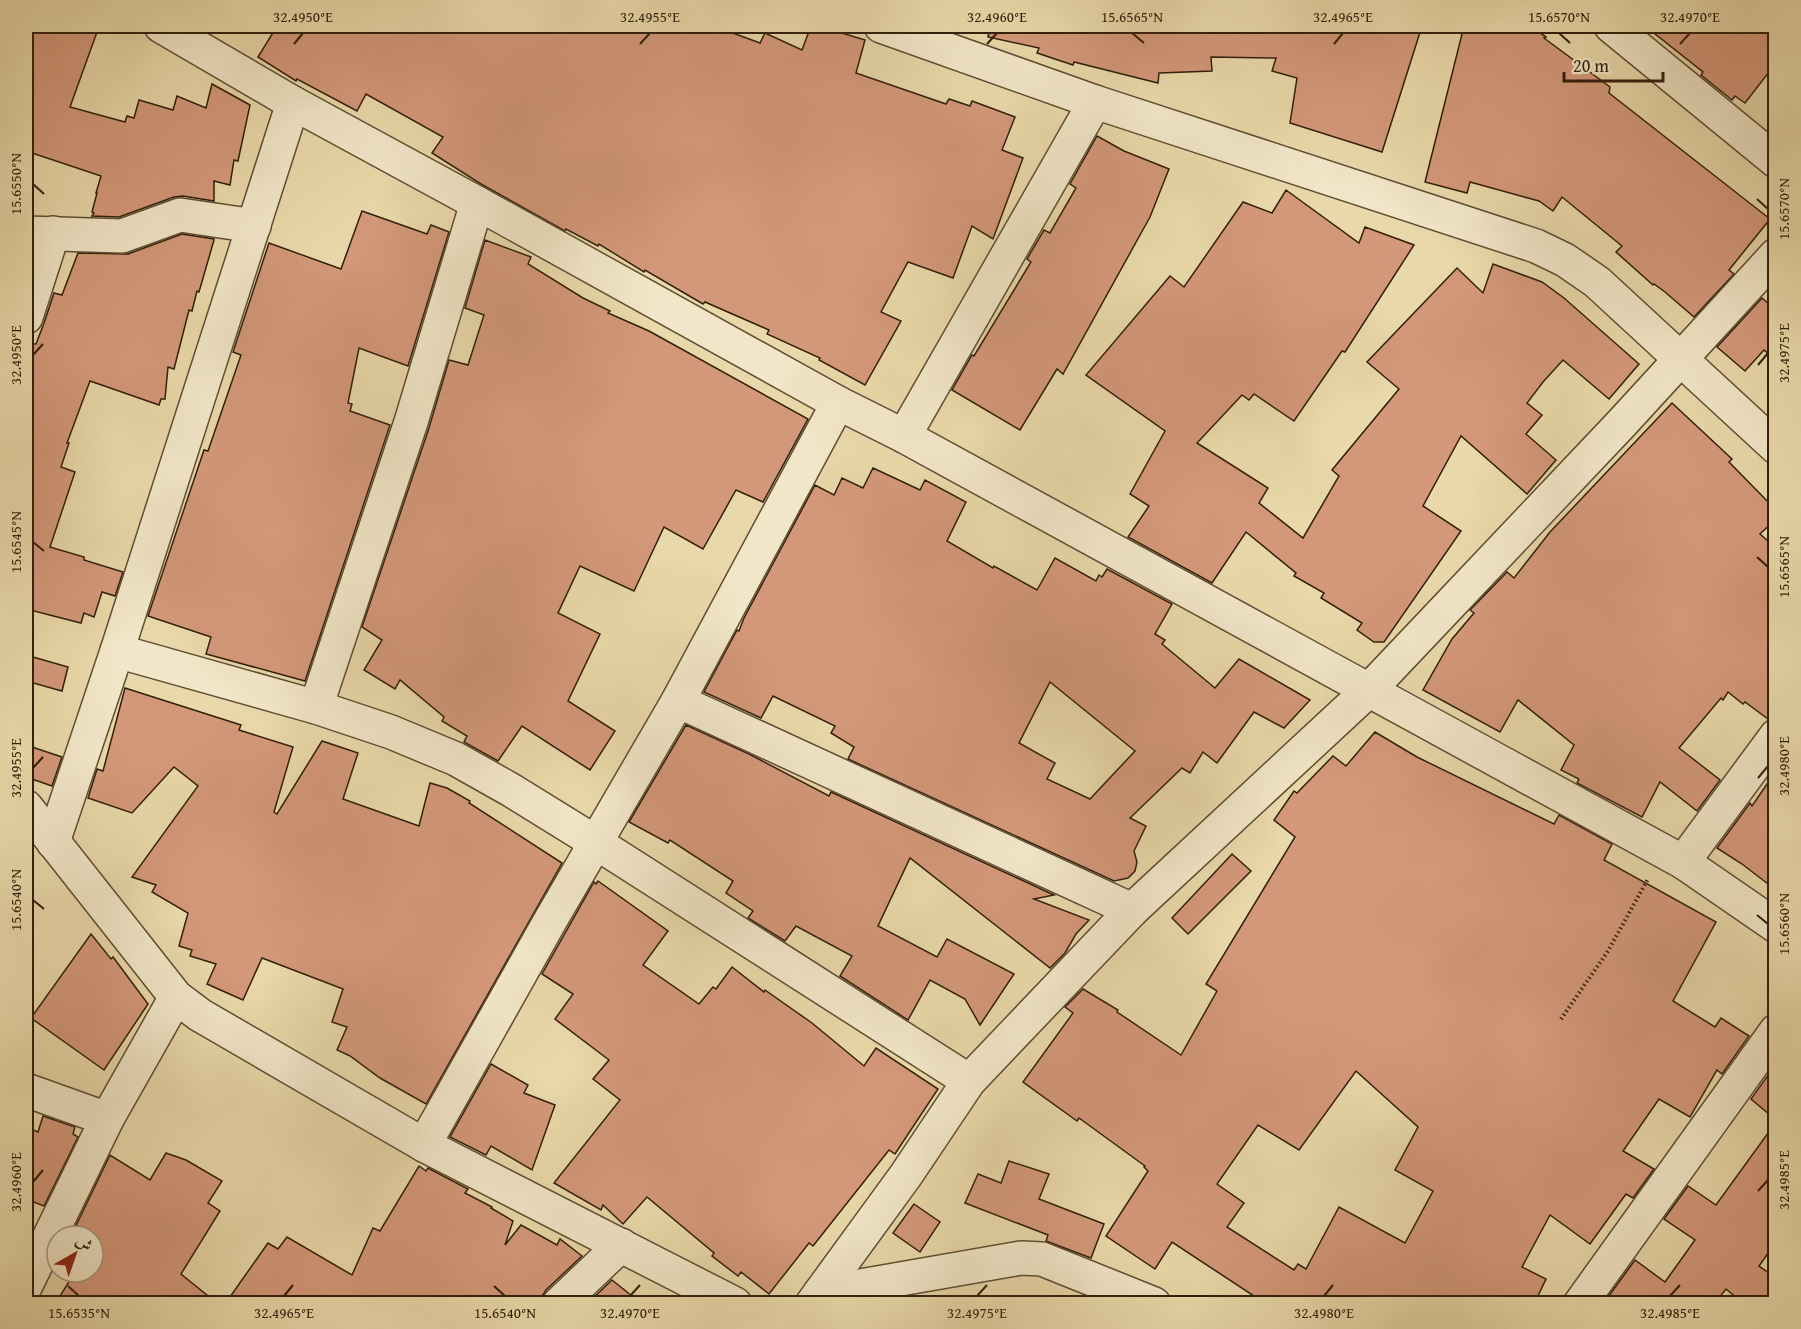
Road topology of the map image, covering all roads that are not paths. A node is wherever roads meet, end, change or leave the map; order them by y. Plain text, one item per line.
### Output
1 (161, 26) edge
2 (881, 26) edge
3 (1611, 26) edge
4 (1095, 102) junction
5 (293, 103) junction
6 (1776, 161) edge
7 (477, 203) junction
8 (254, 226) junction
9 (39, 233) edge
10 (1776, 255) edge
11 (26, 317) edge
12 (1680, 359) junction
13 (838, 403) junction
14 (904, 436) junction
15 (1776, 447) edge
16 (117, 651) junction
17 (1370, 689) junction
18 (678, 701) junction
19 (316, 707) junction
20 (1776, 736) edge
21 (26, 807) edge
22 (53, 842) junction
23 (595, 842) junction
24 (1673, 856) junction
25 (1132, 910) junction
26 (1776, 926) edge
27 (176, 996) junction
28 (1776, 1030) edge
29 (969, 1080) junction
30 (26, 1090) edge
31 (107, 1119) junction
32 (424, 1144) junction
33 (621, 1245) junction
34 (26, 1285) edge
35 (816, 1298) edge
36 (559, 1304) edge
37 (735, 1304) edge
38 (1154, 1304) edge
39 (1580, 1304) edge

1 - 5 street
2 - 4 street
3 - 6 street
4 - 12 street
4 - 14 street
5 - 7 street
5 - 8 street
7 - 13 street
7 - 19 street
8 - 9 street
8 - 16 street
9 - 11 street
10 - 12 street
12 - 15 street
12 - 17 street
13 - 14 street
13 - 18 street
14 - 17 street
16 - 19 street
16 - 22 street
17 - 24 street
17 - 25 street
18 - 23 street
18 - 25 street
19 - 23 street
20 - 24 street
21 - 22 street
22 - 27 street
23 - 29 street
23 - 32 street
24 - 26 street
25 - 29 street
27 - 31 street
27 - 32 street
28 - 39 street
29 - 35 street
30 - 31 street
31 - 34 street
32 - 33 street
33 - 36 street
33 - 37 street
35 - 38 street

